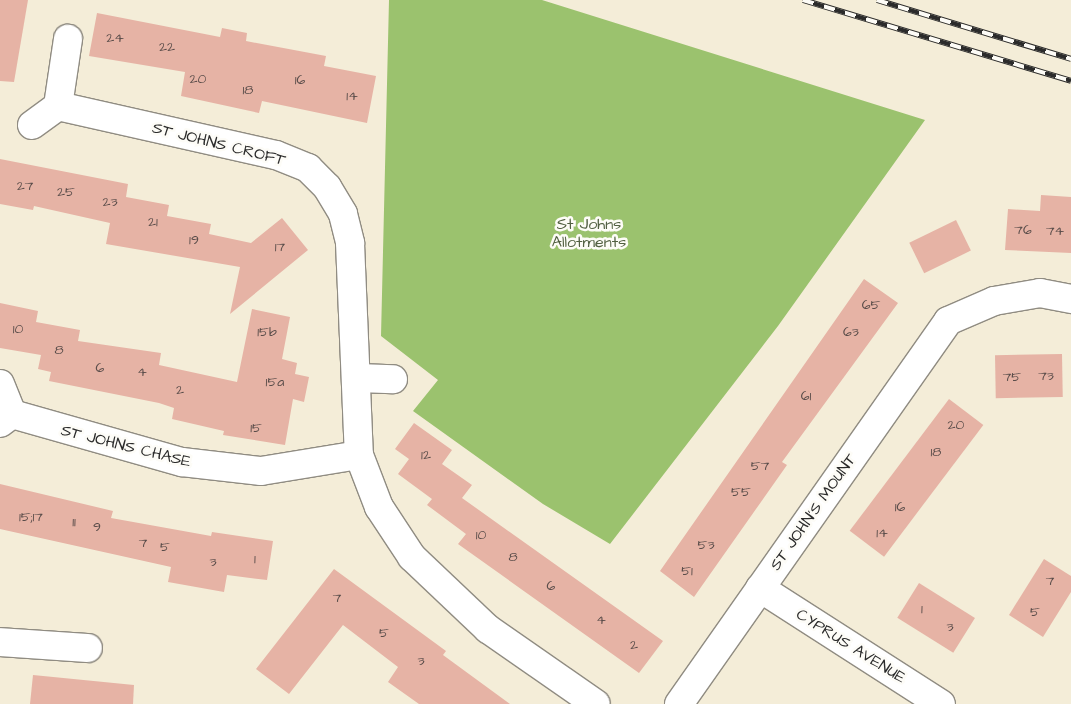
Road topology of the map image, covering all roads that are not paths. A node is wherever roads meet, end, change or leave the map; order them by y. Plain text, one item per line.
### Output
1 (68, 39) dead end
2 (58, 106) junction
3 (32, 125) dead end
4 (1071, 298) edge
5 (358, 378) junction
6 (392, 379) dead end
7 (0, 384) edge
8 (6, 419) edge
9 (359, 455) junction
10 (760, 588) junction
11 (0, 642) edge
12 (88, 648) dead end
13 (596, 704) edge
14 (679, 704) edge
15 (941, 704) edge

1 - 2 street
2 - 3 street
2 - 5 street, ST JOHNS CROFT
4 - 10 street, ST JOHN'S MOUNT
5 - 6 street
5 - 9 street, ST JOHNS CROFT
7 - 8 street, ST JOHNS CHASE
8 - 9 street, ST JOHNS CHASE
9 - 13 street, ST JOHNS CROFT
10 - 14 street, ST JOHN'S MOUNT
10 - 15 street, CYPRUS AVENUE
11 - 12 street

